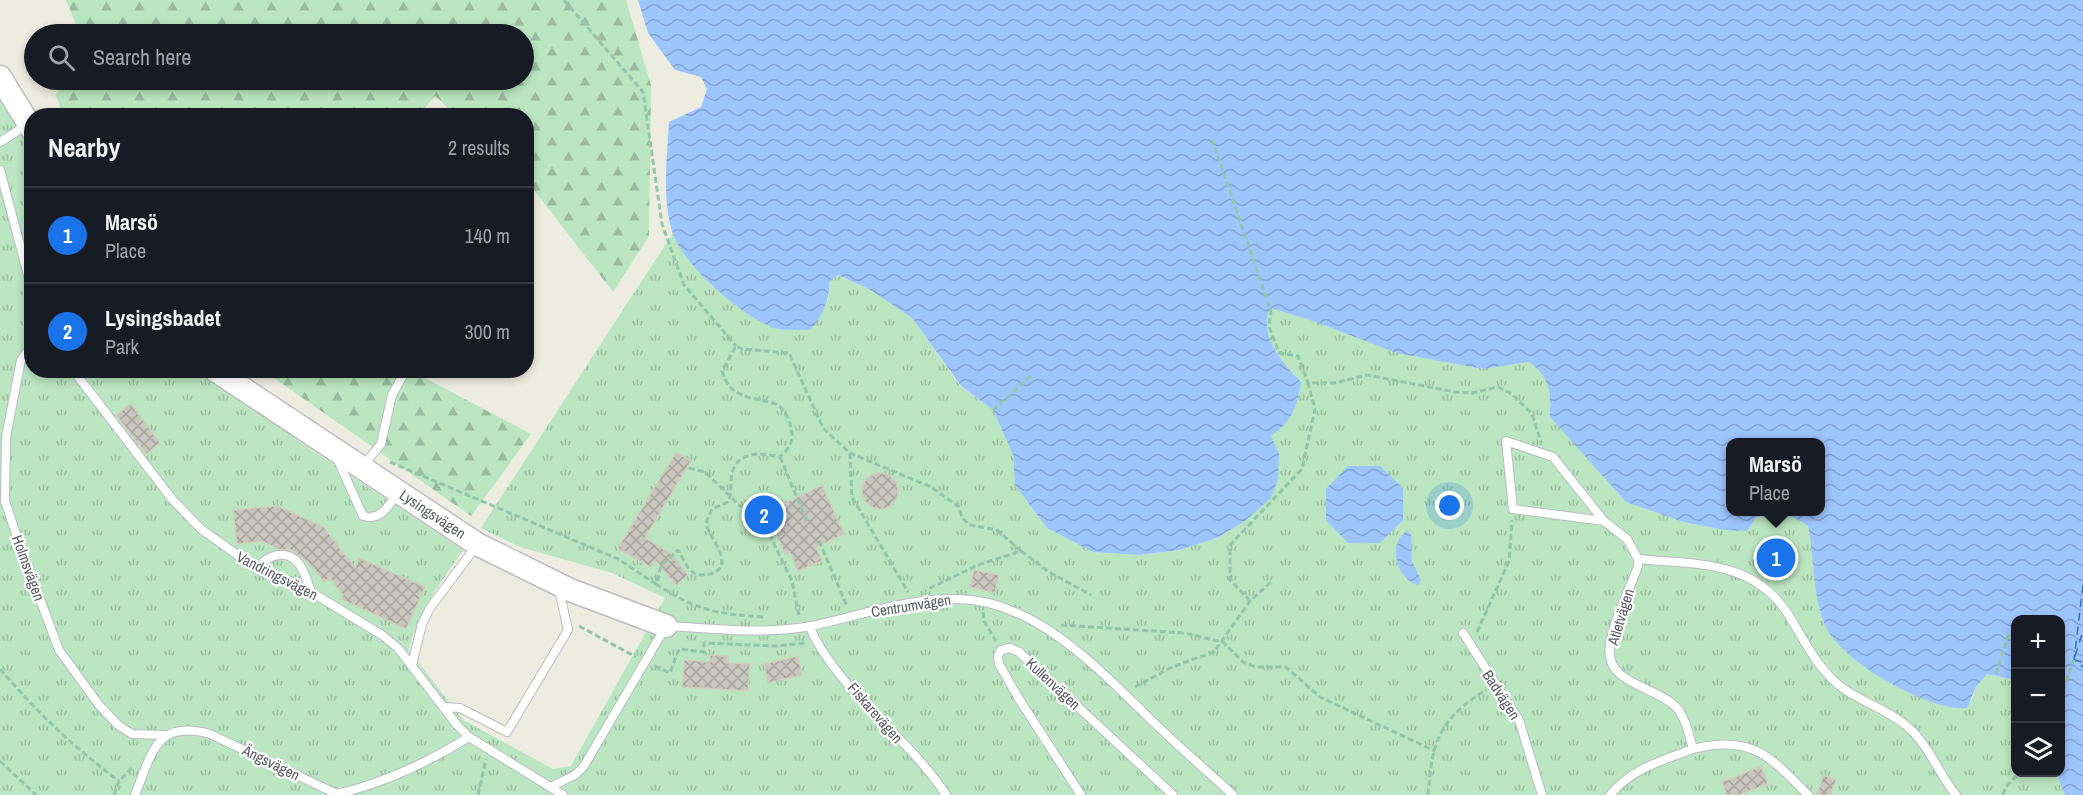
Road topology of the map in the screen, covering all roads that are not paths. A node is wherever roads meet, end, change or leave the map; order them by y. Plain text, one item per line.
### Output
1 (0, 77) edge
2 (24, 116) edge
3 (24, 129) edge
4 (0, 142) edge
5 (0, 170) edge
6 (24, 260) edge
7 (24, 356) edge
8 (79, 378) edge
9 (227, 378) edge
10 (402, 378) edge
11 (3, 438) edge
12 (334, 450) junction
13 (368, 461) junction
14 (398, 493) junction
15 (3, 500) edge
16 (1604, 521) junction
17 (477, 544) junction
18 (1638, 559) junction
19 (257, 569) junction
20 (558, 585) junction
21 (311, 592) junction
22 (666, 626) junction
23 (805, 627) junction
24 (1463, 633) dead end
25 (412, 665) junction
26 (443, 707) junction
27 (163, 735) junction
28 (469, 737) junction
29 (1693, 749) junction
30 (550, 787) junction
31 (135, 795) edge
32 (337, 795) edge
33 (563, 795) edge
34 (946, 795) edge
35 (1081, 795) edge
36 (1173, 795) edge
37 (1233, 795) edge
38 (1542, 795) edge
39 (1610, 795) edge
40 (1808, 795) edge
41 (1956, 795) edge

1 - 2 street
3 - 4 lane
5 - 6 lane
7 - 11 lane, Holmsvägen
8 - 19 lane, Vandringsvägen
9 - 12 street, Lysingsvägen
10 - 13 lane
11 - 15 lane, Holmsvägen
12 - 13 street, Lysingsvägen
12 - 14 lane
13 - 14 street, Lysingsvägen
14 - 17 street, Lysingsvägen
15 - 27 lane, Holmsvägen
16 - 16 lane
16 - 18 lane
17 - 20 street, Lysingsvägen
17 - 25 lane
18 - 29 lane, Atletvägen
18 - 41 lane
19 - 21 lane, Vandringsvägen
19 - 21 lane
20 - 22 street, Lysingsvägen
20 - 26 lane
21 - 25 lane, Vandringsvägen
22 - 23 lane, Centrumvägen
22 - 30 lane
23 - 34 lane, Fiskarevägen
23 - 37 lane, Centrumvägen
24 - 38 lane, Badvägen
25 - 26 lane, Vandringsvägen
26 - 28 lane, Vandringsvägen
27 - 31 lane
27 - 32 lane, Ängsvägen
28 - 30 lane, Vandringsvägen
28 - 32 lane, Ängsvägen
29 - 39 lane
29 - 40 lane
30 - 33 lane, Vandringsvägen
35 - 36 lane, Kullenvägen

